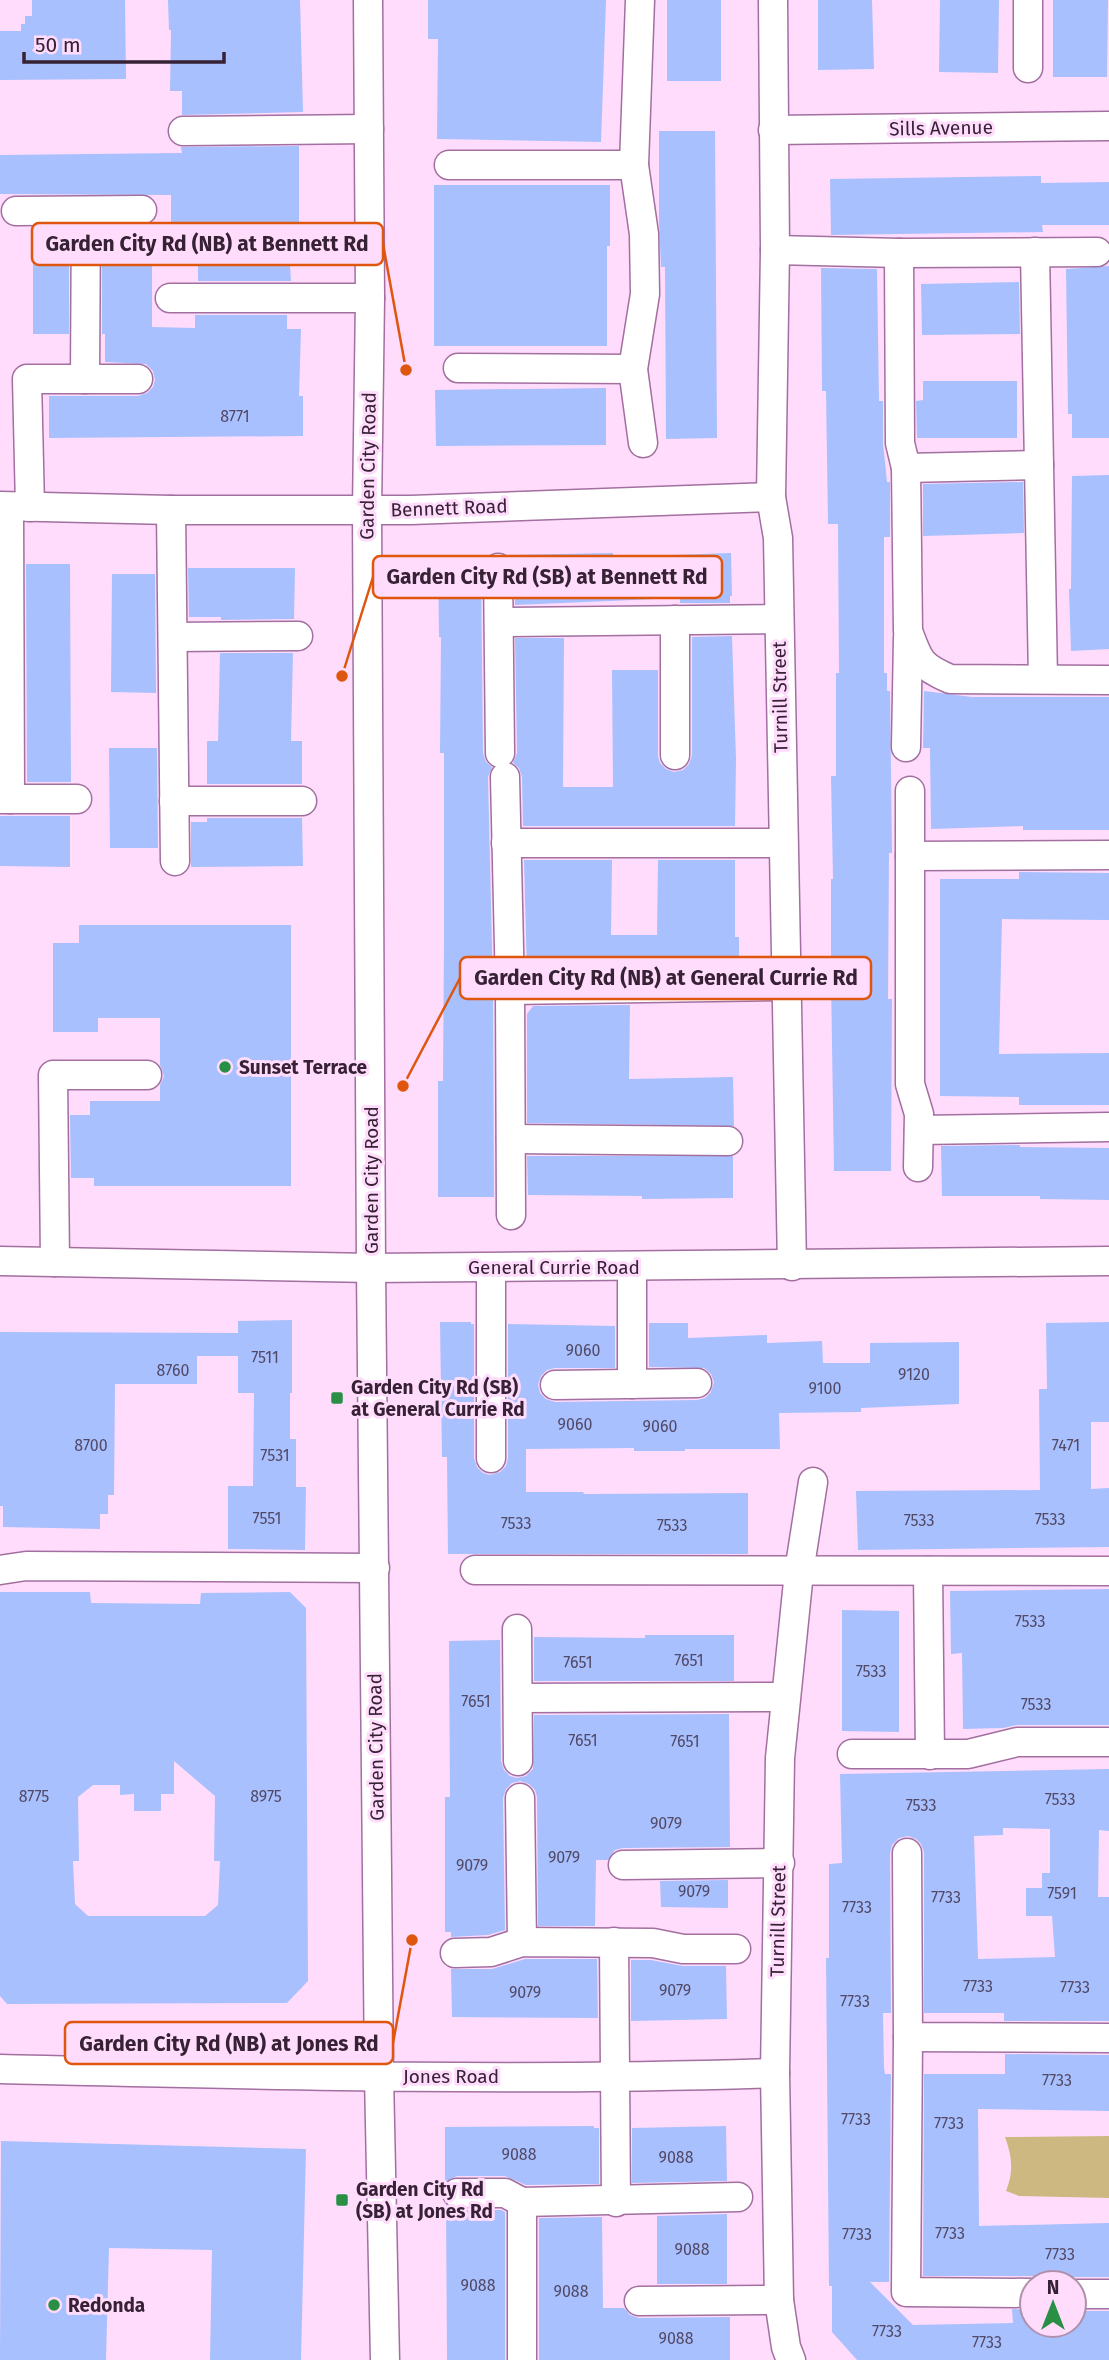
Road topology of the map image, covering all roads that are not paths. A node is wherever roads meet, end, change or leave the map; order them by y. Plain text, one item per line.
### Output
1 (368, 0) edge
2 (640, 0) edge
3 (773, 0) edge
4 (1028, 0) edge
5 (1028, 68) dead end
6 (1109, 126) edge
7 (369, 129) junction
8 (774, 130) junction
9 (183, 131) dead end
10 (449, 165) dead end
11 (634, 165) junction
12 (142, 210) dead end
13 (7, 211) edge
14 (86, 211) junction
15 (775, 250) junction
16 (1035, 252) junction
17 (1097, 252) dead end
18 (899, 253) junction
19 (170, 298) dead end
20 (370, 298) junction
21 (457, 368) dead end
22 (633, 369) junction
23 (85, 379) junction
24 (138, 379) dead end
25 (643, 443) dead end
26 (1039, 465) junction
27 (906, 468) junction
28 (771, 497) junction
29 (13, 507) edge
30 (172, 510) junction
31 (367, 510) junction
32 (498, 568) dead end
33 (779, 619) junction
34 (675, 620) junction
35 (500, 622) junction
36 (908, 631) junction
37 (5, 635) edge
38 (298, 636) dead end
39 (173, 637) junction
40 (1043, 680) junction
41 (1109, 680) edge
42 (906, 747) dead end
43 (675, 755) dead end
44 (910, 791) dead end
45 (5, 799) edge
46 (77, 799) dead end
47 (174, 801) junction
48 (302, 801) dead end
49 (506, 843) junction
50 (783, 843) junction
51 (1109, 855) edge
52 (910, 856) junction
53 (175, 861) dead end
54 (786, 986) junction
55 (510, 990) junction
56 (147, 1075) dead end
57 (1109, 1127) edge
58 (919, 1130) junction
59 (511, 1139) junction
60 (729, 1141) dead end
61 (919, 1167) dead end
62 (512, 1215) dead end
63 (0, 1261) edge
64 (1109, 1261) edge
65 (55, 1262) junction
66 (792, 1266) junction
67 (632, 1267) junction
68 (371, 1268) junction
69 (491, 1268) junction
70 (696, 1383) dead end
71 (632, 1384) junction
72 (555, 1385) dead end
73 (491, 1458) dead end
74 (813, 1482) dead end
75 (374, 1568) junction
76 (0, 1570) edge
77 (475, 1570) dead end
78 (928, 1571) junction
79 (1109, 1571) edge
80 (799, 1572) junction
81 (517, 1629) dead end
82 (785, 1697) junction
83 (518, 1698) junction
84 (1109, 1742) edge
85 (852, 1754) dead end
86 (930, 1755) junction
87 (518, 1762) dead end
88 (520, 1798) dead end
89 (907, 1853) dead end
90 (779, 1863) junction
91 (623, 1865) dead end
92 (522, 1941) junction
93 (614, 1942) junction
94 (736, 1949) dead end
95 (455, 1954) dead end
96 (908, 2037) junction
97 (1109, 2038) edge
98 (0, 2068) edge
99 (775, 2073) junction
100 (379, 2076) junction
101 (614, 2076) junction
102 (457, 2193) dead end
103 (738, 2197) dead end
104 (616, 2202) junction
105 (523, 2203) junction
106 (1018, 2293) edge
107 (1088, 2294) edge
108 (1109, 2294) edge
109 (779, 2300) junction
110 (639, 2301) dead end
111 (385, 2360) edge
112 (522, 2360) edge
113 (792, 2360) edge

1 - 7 street, Garden City Road
2 - 11 street
3 - 8 street, Turnill Street
4 - 5 street
6 - 8 street, Sills Avenue
7 - 9 street
7 - 20 street, Garden City Road
8 - 15 street, Turnill Street
10 - 11 street
11 - 22 street
12 - 14 street
13 - 14 street
14 - 23 street
15 - 18 street
15 - 28 street, Turnill Street
16 - 17 street
16 - 18 street
16 - 26 street
18 - 27 street
19 - 20 street
20 - 31 street, Garden City Road
21 - 22 street
22 - 25 street
23 - 24 street
23 - 29 street
26 - 27 street
26 - 40 street
27 - 36 street
28 - 31 street, Bennett Road
28 - 33 street, Turnill Street
29 - 30 street, Bennett Road
29 - 37 street
30 - 31 street, Bennett Road
30 - 39 street
31 - 68 street, Garden City Road
32 - 35 street
33 - 34 street
33 - 50 street, Turnill Street
34 - 35 street
34 - 43 street
35 - 49 street
36 - 40 street
36 - 42 street
37 - 45 street
38 - 39 street
39 - 47 street
40 - 41 street
44 - 52 street
45 - 46 street
47 - 48 street
47 - 53 street
49 - 50 street
49 - 55 street
50 - 54 street, Turnill Street
51 - 52 street
52 - 58 street
54 - 55 street
54 - 66 street, Turnill Street
55 - 59 street
56 - 65 street
57 - 58 street
58 - 61 street
59 - 60 street
59 - 62 street
63 - 65 street, General Currie Road
64 - 66 street, General Currie Road
65 - 68 street, General Currie Road
66 - 67 street, General Currie Road
67 - 69 street, General Currie Road
67 - 71 street
68 - 69 street, General Currie Road
68 - 75 street, Garden City Road
69 - 73 street
70 - 71 street
71 - 72 street
74 - 80 street, Turnill Street
75 - 76 street
75 - 100 street, Garden City Road
77 - 80 street
78 - 79 street
78 - 80 street
78 - 86 street
80 - 82 street, Turnill Street
81 - 83 street
82 - 83 street
82 - 90 street, Turnill Street
83 - 87 street
84 - 86 street
85 - 86 street
88 - 92 street
89 - 96 street
90 - 91 street
90 - 99 street, Turnill Street
92 - 93 street
92 - 95 street
93 - 94 street
93 - 101 street
96 - 97 street
96 - 106 street
98 - 100 street, Jones Road
99 - 101 street, Jones Road
99 - 109 street, Turnill Street
100 - 101 street, Jones Road
100 - 111 street, Garden City Road
101 - 104 street
102 - 105 street
103 - 104 street
104 - 105 street
105 - 112 street
107 - 108 street
109 - 110 street
109 - 113 street, Turnill Street

